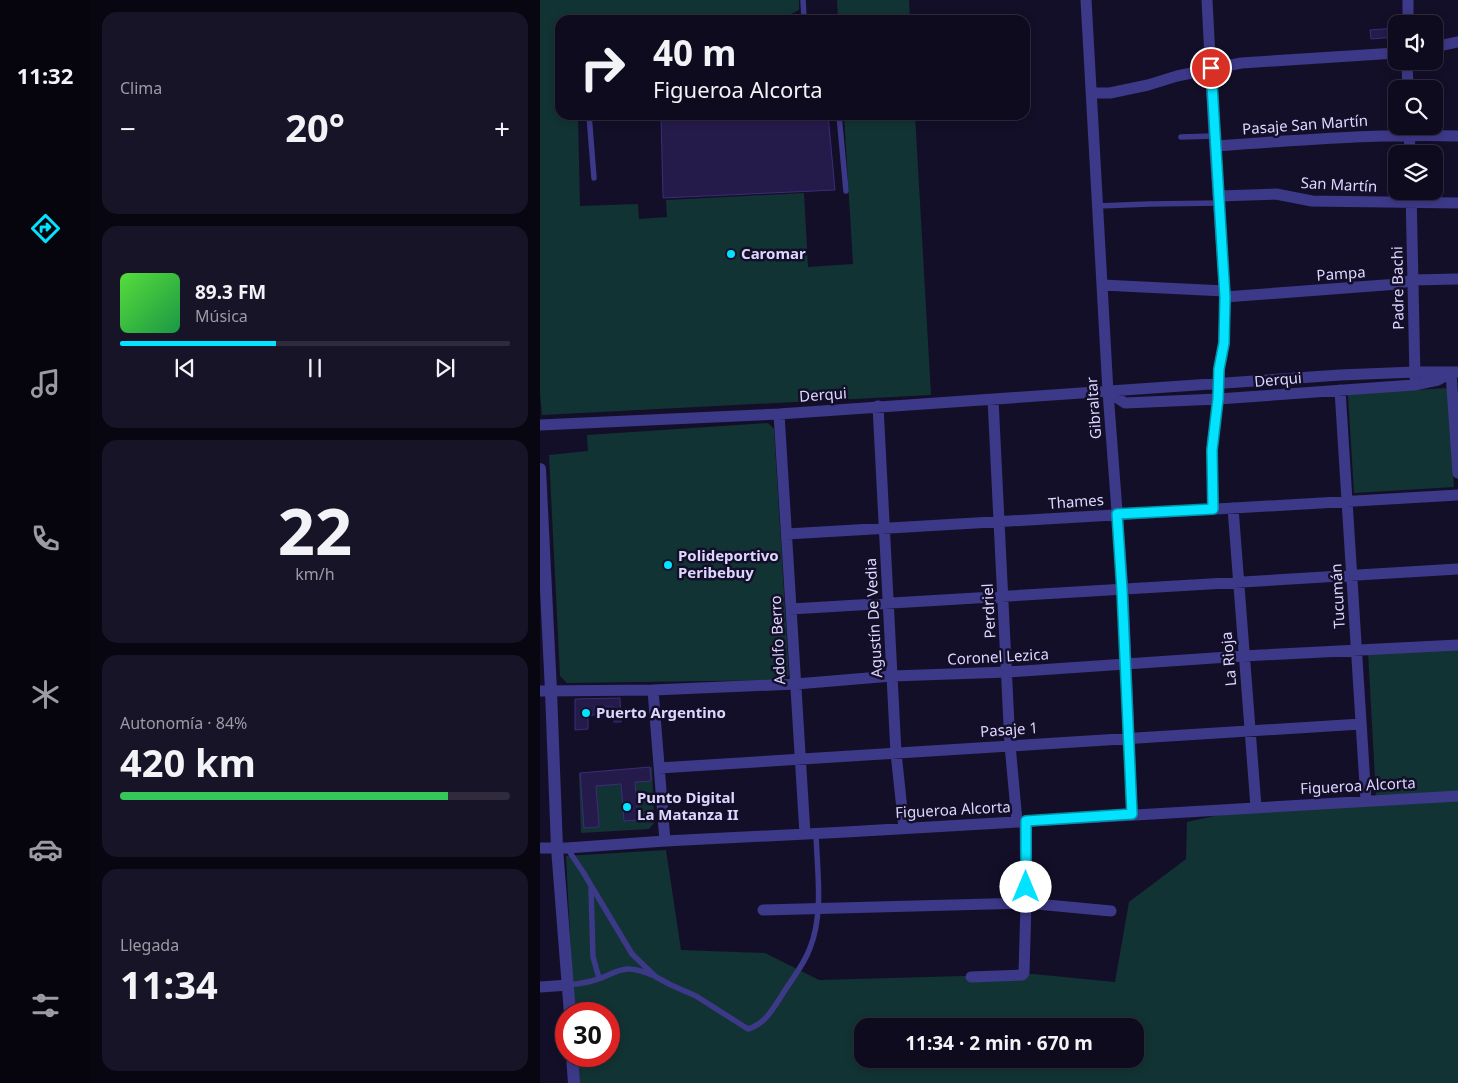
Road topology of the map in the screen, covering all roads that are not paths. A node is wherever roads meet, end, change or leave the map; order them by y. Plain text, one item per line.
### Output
1 (803, 0) edge
2 (1086, 0) edge
3 (1207, 0) edge
4 (1408, 0) edge
5 (804, 15) edge
6 (1408, 15) edge
7 (1458, 42) edge
8 (1443, 45) edge
9 (1388, 54) edge
10 (1211, 68) junction
11 (1092, 93) junction
12 (589, 120) edge
13 (839, 120) edge
14 (1388, 132) edge
15 (1443, 134) edge
16 (1458, 136) edge
17 (1181, 137) dead end
18 (1214, 141) junction
19 (594, 178) dead end
20 (846, 191) dead end
21 (1219, 199) junction
22 (1411, 200) edge
23 (1458, 203) edge
24 (1411, 204) junction
25 (1098, 206) junction
26 (1458, 279) edge
27 (1412, 280) junction
28 (1102, 285) junction
29 (1225, 294) junction
30 (1415, 372) junction
31 (1454, 372) edge
32 (1218, 384) junction
33 (1414, 385) junction
34 (1340, 390) junction
35 (1108, 392) junction
36 (993, 399) junction
37 (1218, 399) junction
38 (878, 406) junction
39 (779, 414) junction
40 (540, 425) edge
41 (540, 469) edge
42 (1458, 473) edge
43 (1458, 495) edge
44 (1348, 502) junction
45 (1233, 508) junction
46 (1213, 509) junction
47 (1117, 514) junction
48 (999, 522) junction
49 (884, 530) junction
50 (787, 534) junction
51 (542, 540) edge
52 (1458, 569) edge
53 (1352, 577) junction
54 (1238, 584) junction
55 (1122, 590) junction
56 (1003, 596) junction
57 (887, 603) junction
58 (791, 609) junction
59 (1458, 645) edge
60 (1356, 649) junction
61 (1243, 656) junction
62 (1126, 664) junction
63 (1008, 672) junction
64 (892, 676) junction
65 (796, 684) junction
66 (654, 690) junction
67 (546, 691) edge
68 (1360, 724) junction
69 (1250, 730) junction
70 (1129, 738) junction
71 (1010, 745) junction
72 (896, 753) junction
73 (800, 758) junction
74 (659, 768) junction
75 (1458, 796) edge
76 (1366, 801) junction
77 (1256, 807) junction
78 (1132, 814) junction
79 (1021, 821) junction
80 (904, 828) junction
81 (810, 834) junction
82 (665, 841) junction
83 (540, 848) edge
84 (562, 848) junction
85 (591, 886) junction
86 (1026, 903) junction
87 (818, 909) junction
88 (763, 910) dead end
89 (1111, 911) dead end
90 (656, 976) junction
91 (971, 977) dead end
92 (599, 978) junction
93 (569, 985) junction
94 (540, 987) edge
95 (570, 1002) edge
96 (573, 1067) edge
97 (574, 1083) edge

1 - 5 lane
2 - 11 street, Gibraltar
3 - 10 street
4 - 6 street
7 - 8 street
9 - 10 street
10 - 11 street
10 - 18 street
11 - 25 street, Gibraltar
12 - 19 lane
13 - 20 lane
14 - 18 street, Pasaje San Martín
15 - 16 street, Pasaje San Martín
17 - 18 lane
18 - 21 street
21 - 24 street, San Martín
21 - 25 lane
21 - 29 street
22 - 24 street, Padre Bachi
23 - 24 street, San Martín
24 - 27 street, Padre Bachi
25 - 28 street, Gibraltar
26 - 27 street, Pampa
27 - 29 street, Pampa
27 - 30 street, Padre Bachi
28 - 29 street, Pampa
28 - 35 street, Gibraltar
29 - 32 street
30 - 31 street, Derqui
30 - 32 street, Derqui
30 - 33 street, Padre Bachi
31 - 33 street, Derqui
31 - 42 street
32 - 35 street, Derqui
32 - 37 street
33 - 34 street, Derqui
34 - 37 street, Derqui
34 - 44 street, Tucumán
35 - 36 street, Derqui
35 - 37 street, Derqui
35 - 47 street, Gibraltar
36 - 38 street, Derqui
36 - 48 street, Perdriel
37 - 46 street
38 - 39 street, Derqui
38 - 49 street, Agustín De Vedia
39 - 40 street, Derqui
39 - 50 street, Adolfo Berro
41 - 51 street
43 - 44 street, Thames
44 - 45 street, Thames
44 - 53 street, Tucumán
45 - 46 street, Thames
45 - 54 street, La Rioja
46 - 47 street, Thames
47 - 48 street, Thames
47 - 55 street, Gibraltar
48 - 49 street, Thames
48 - 56 street, Perdriel
49 - 50 street, Thames
49 - 57 street, Agustín De Vedia
50 - 58 street, Adolfo Berro
51 - 67 street
52 - 53 street
53 - 54 street
53 - 60 street, Tucumán
54 - 55 street
54 - 61 street, La Rioja
55 - 56 street
55 - 62 street, Gibraltar
56 - 57 street
56 - 63 street, Perdriel
57 - 58 street
57 - 64 street, Agustín De Vedia
58 - 65 street, Adolfo Berro
59 - 60 street, Coronel Lezica
60 - 61 street, Coronel Lezica
60 - 68 street, Tucumán
61 - 62 street, Coronel Lezica
61 - 69 street, La Rioja
62 - 63 street, Coronel Lezica
62 - 70 street, Gibraltar
63 - 64 street, Coronel Lezica
63 - 71 street, Perdriel
64 - 65 street, Coronel Lezica
64 - 72 street, Agustín De Vedia
65 - 66 street, Coronel Lezica
65 - 73 street, Adolfo Berro
66 - 67 street, Coronel Lezica
66 - 74 street
67 - 84 street
68 - 69 street, Pasaje 1
68 - 76 street, Tucumán
69 - 70 street, Pasaje 1
69 - 77 street, La Rioja
70 - 71 street, Pasaje 1
70 - 78 street, Gibraltar
71 - 72 street, Pasaje 1
71 - 79 street, Perdriel
72 - 73 street, Pasaje 1
72 - 80 street, Agustín De Vedia
73 - 74 street, Pasaje 1
73 - 81 street, Adolfo Berro
74 - 82 street
75 - 76 street, Figueroa Alcorta
76 - 77 street, Figueroa Alcorta
77 - 78 street, Figueroa Alcorta
78 - 79 street, Figueroa Alcorta
79 - 80 street, Figueroa Alcorta
79 - 86 street, Perdriel
80 - 81 street, Figueroa Alcorta
81 - 82 street, Figueroa Alcorta
81 - 87 lane
82 - 84 street, Figueroa Alcorta
83 - 84 street, Figueroa Alcorta
84 - 85 lane
84 - 93 street
85 - 90 lane
85 - 92 lane
86 - 87 street
86 - 89 street
86 - 91 street, Perdriel
87 - 88 street
87 - 90 lane
90 - 92 lane
92 - 93 lane
93 - 94 street
93 - 95 street
96 - 97 street

